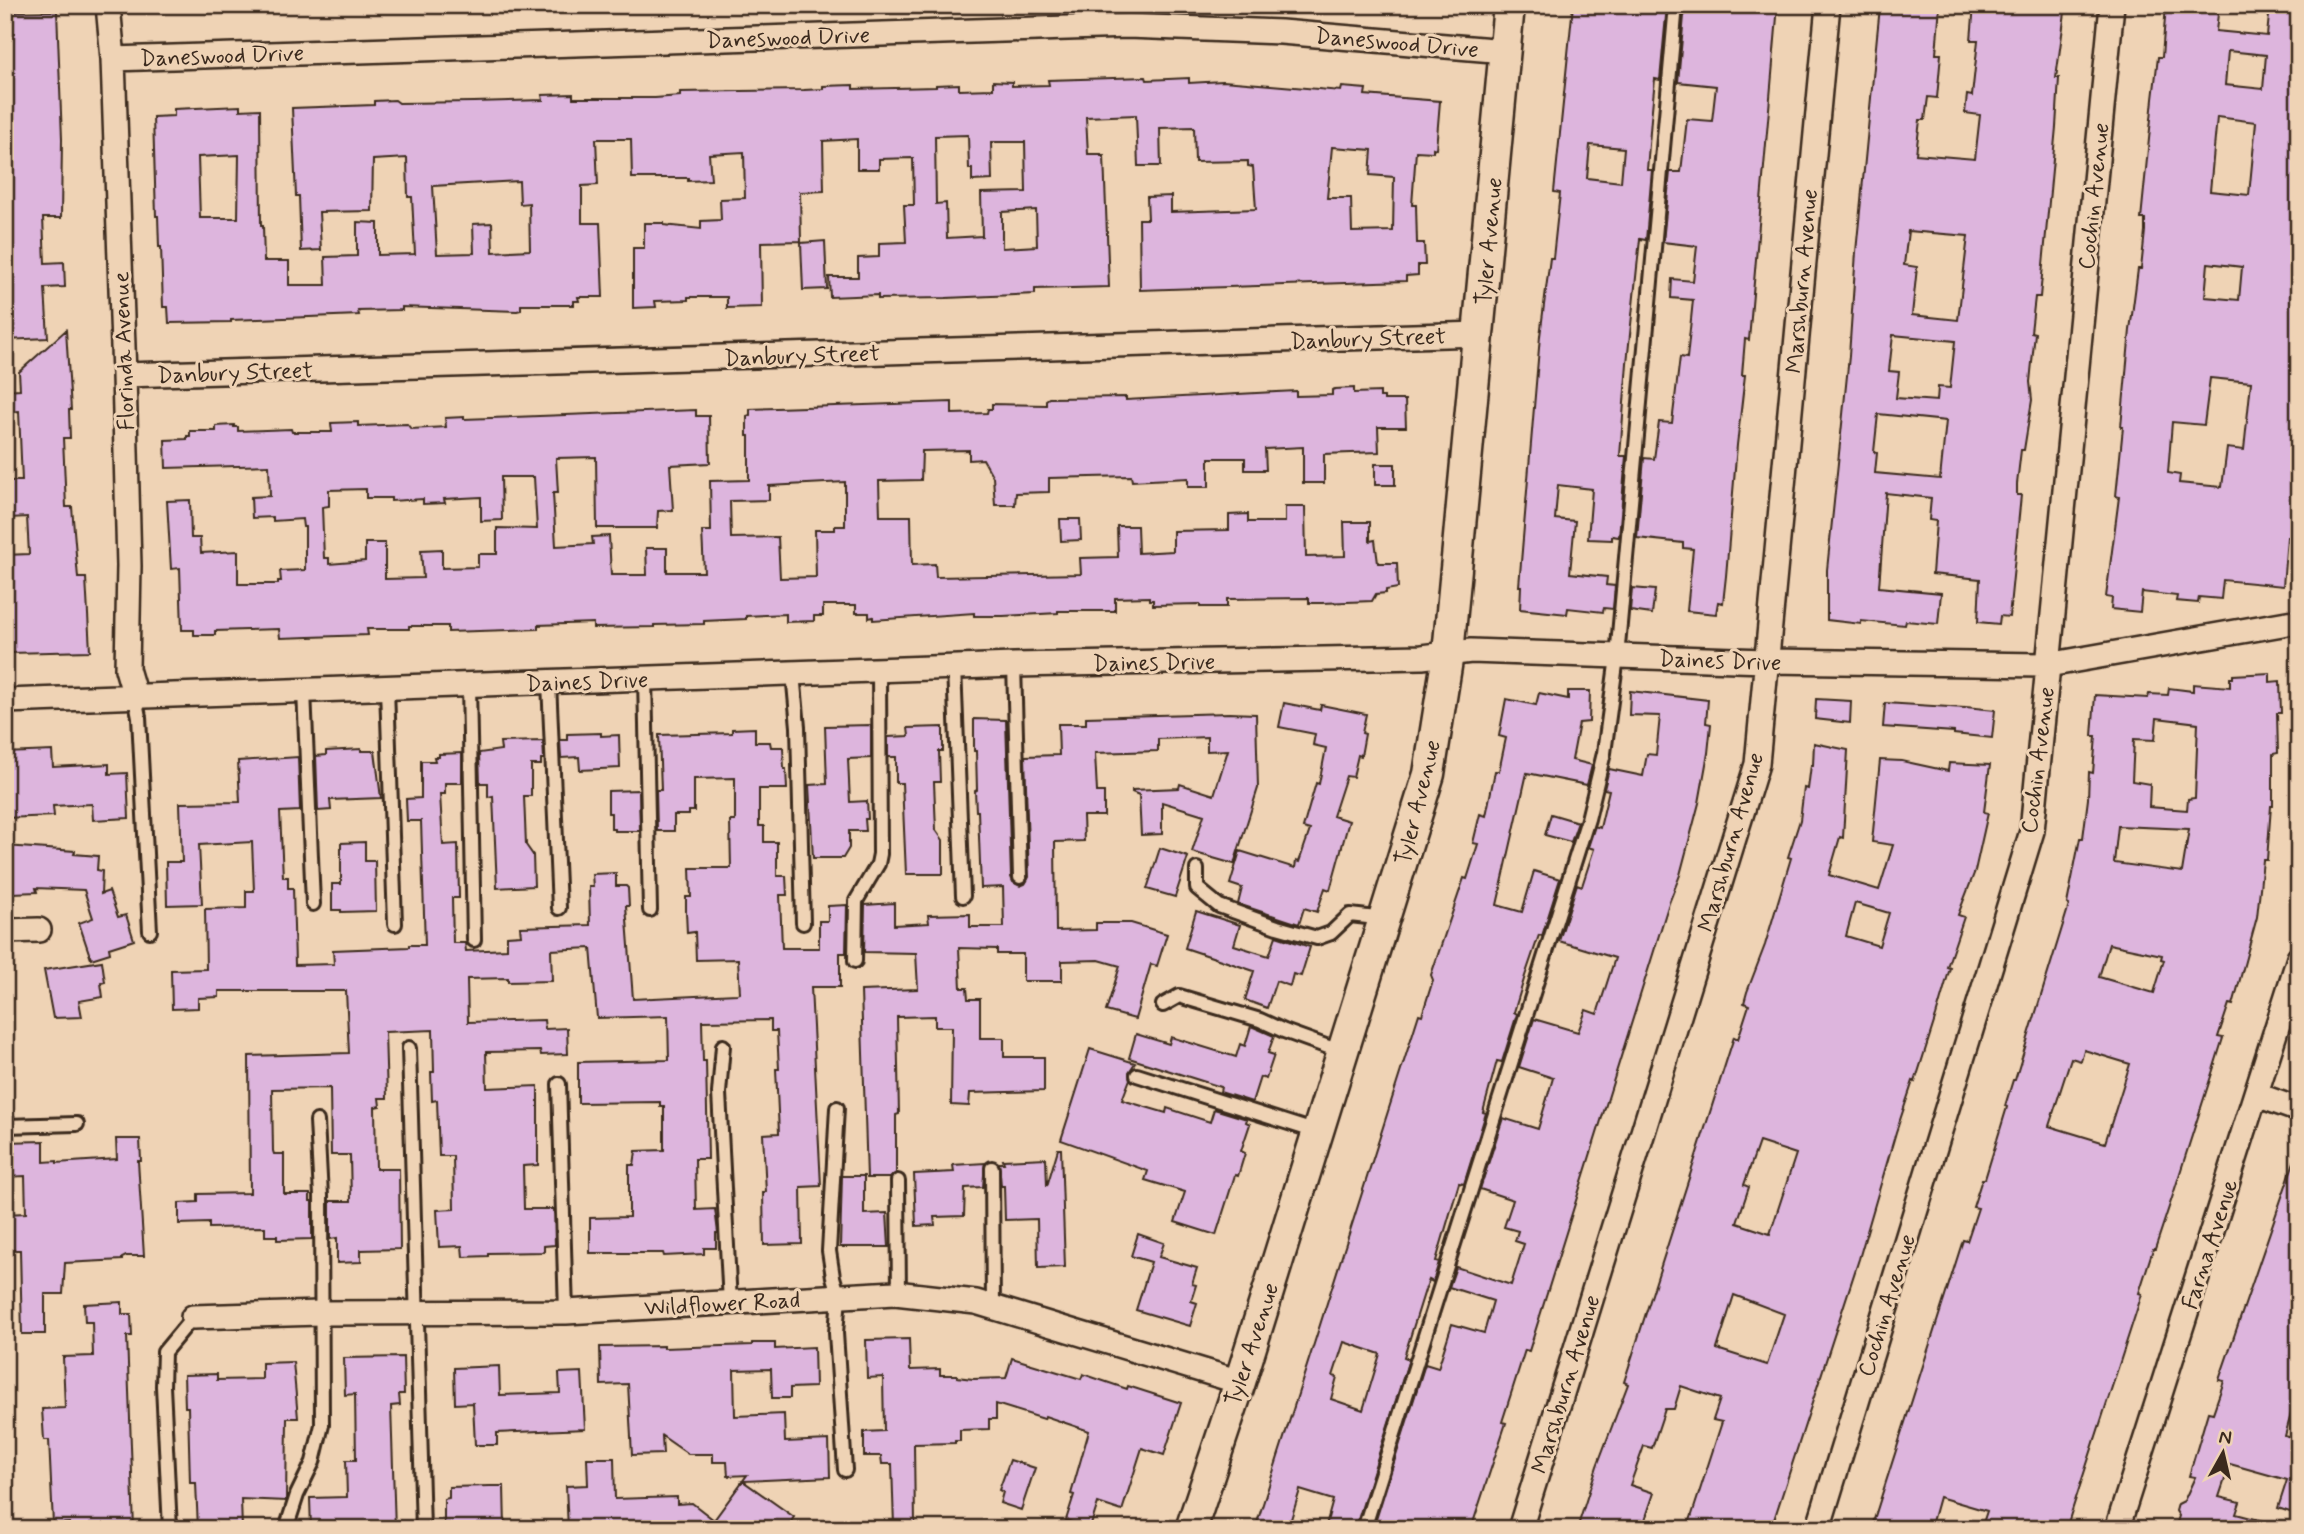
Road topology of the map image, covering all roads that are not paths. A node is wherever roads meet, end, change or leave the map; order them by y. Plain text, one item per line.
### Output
1 (108, 5) edge
2 (1510, 5) edge
3 (1676, 5) edge
4 (1828, 5) edge
5 (2112, 5) edge
6 (1505, 51) junction
7 (113, 59) junction
8 (1480, 334) junction
9 (124, 375) junction
10 (2299, 621) edge
11 (1448, 654) junction
12 (1616, 657) junction
13 (1765, 661) junction
14 (1014, 665) junction
15 (2048, 665) junction
16 (954, 667) junction
17 (879, 670) junction
18 (793, 673) junction
19 (645, 678) junction
20 (550, 682) junction
21 (469, 685) junction
22 (387, 688) junction
23 (304, 690) junction
24 (135, 696) junction
25 (5, 701) edge
26 (1196, 869) dead end
27 (1020, 877) dead end
28 (963, 896) dead end
29 (313, 904) dead end
30 (559, 908) dead end
31 (650, 909) dead end
32 (1385, 919) junction
33 (803, 923) dead end
34 (395, 924) dead end
35 (39, 930) dead end
36 (5, 931) edge
37 (150, 931) dead end
38 (474, 940) dead end
39 (2299, 958) edge
40 (855, 961) dead end
41 (1163, 1005) dead end
42 (723, 1046) dead end
43 (409, 1048) dead end
44 (1342, 1052) junction
45 (1137, 1075) dead end
46 (559, 1084) dead end
47 (2257, 1095) junction
48 (837, 1108) dead end
49 (2299, 1110) edge
50 (317, 1121) dead end
51 (78, 1124) dead end
52 (5, 1126) edge
53 (1317, 1132) junction
54 (992, 1168) dead end
55 (898, 1181) dead end
56 (899, 1294) junction
57 (839, 1297) junction
58 (730, 1303) junction
59 (993, 1307) junction
60 (417, 1312) junction
61 (566, 1312) junction
62 (320, 1313) junction
63 (193, 1317) joint
64 (1240, 1382) junction
65 (845, 1470) dead end
66 (170, 1529) edge
67 (286, 1529) edge
68 (424, 1529) edge
69 (1191, 1529) edge
70 (1363, 1529) edge
71 (1520, 1529) edge
72 (1818, 1529) edge
73 (2118, 1529) edge

1 - 7 street, Florinda Avenue
2 - 6 street, Tyler Avenue
3 - 12 lane
4 - 13 street, Marshburn Avenue
5 - 15 street, Cochin Avenue
6 - 7 street, Daneswood Drive
6 - 8 street, Tyler Avenue
7 - 9 street, Florinda Avenue
8 - 9 street, Danbury Street
8 - 11 street, Tyler Avenue
9 - 24 street, Florinda Avenue
10 - 15 street, Daines Drive
11 - 12 street, Daines Drive
11 - 14 street, Daines Drive
11 - 32 street, Tyler Avenue
12 - 13 street, Daines Drive
12 - 70 lane
13 - 15 street, Daines Drive
13 - 71 street, Marshburn Avenue
14 - 16 street, Daines Drive
14 - 27 lane
15 - 72 street, Cochin Avenue
16 - 17 street, Daines Drive
16 - 28 lane
17 - 18 street, Daines Drive
17 - 40 lane
18 - 19 street, Daines Drive
18 - 33 lane
19 - 20 street, Daines Drive
19 - 31 lane
20 - 21 street, Daines Drive
20 - 30 lane
21 - 22 street, Daines Drive
21 - 38 lane
22 - 23 street, Daines Drive
22 - 34 lane
23 - 24 street, Daines Drive
23 - 29 lane
24 - 25 street, Daines Drive
24 - 37 lane
26 - 32 lane
32 - 44 street, Tyler Avenue
35 - 36 street
39 - 47 street, Farna Avenue
41 - 44 lane
42 - 58 lane
43 - 60 lane
44 - 53 street, Tyler Avenue
45 - 53 lane
46 - 61 lane
47 - 49 street
47 - 73 street, Farna Avenue
48 - 57 lane
50 - 62 lane
51 - 52 lane
53 - 64 street, Tyler Avenue
54 - 59 lane
55 - 56 lane
56 - 57 street, Wildflower Road
56 - 59 street, Wildflower Road
57 - 58 street, Wildflower Road
57 - 65 lane
58 - 61 street, Wildflower Road
59 - 64 street, Wildflower Road
60 - 61 street, Wildflower Road
60 - 62 street, Wildflower Road
60 - 68 lane
62 - 63 street, Wildflower Road
62 - 67 lane
63 - 66 lane
64 - 69 street, Tyler Avenue

